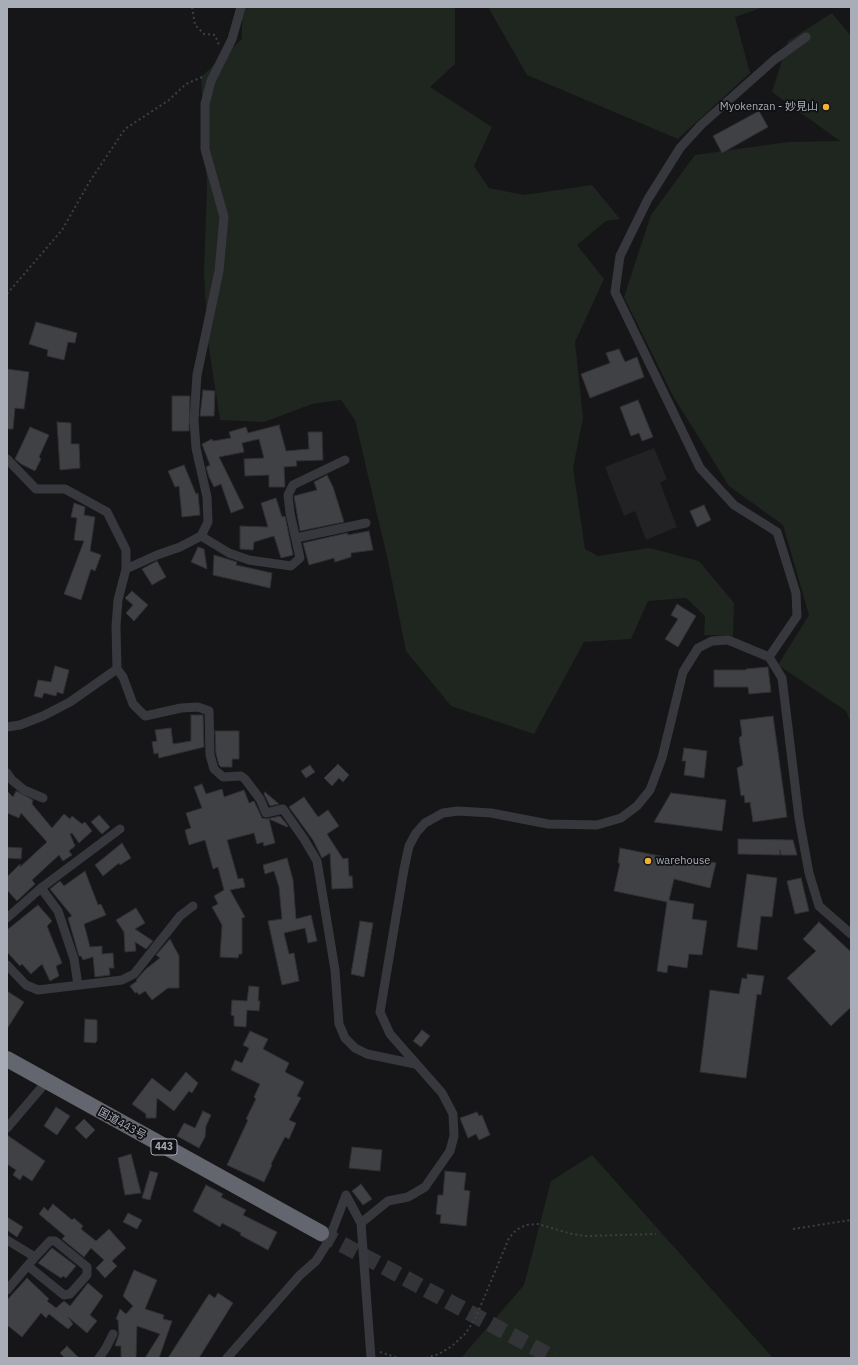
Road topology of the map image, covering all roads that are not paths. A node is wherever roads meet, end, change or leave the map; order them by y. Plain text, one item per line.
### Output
1 (242, 7) edge
2 (806, 37) dead end
3 (7, 458) edge
4 (345, 460) dead end
5 (366, 522) dead end
6 (201, 536) junction
7 (296, 538) junction
8 (126, 569) junction
9 (769, 657) junction
10 (116, 669) junction
11 (7, 727) edge
12 (7, 773) edge
13 (42, 798) dead end
14 (120, 829) dead end
15 (41, 888) junction
16 (193, 906) dead end
17 (7, 918) edge
18 (851, 934) edge
19 (7, 965) edge
20 (78, 985) junction
21 (7, 1059) edge
22 (415, 1064) junction
23 (47, 1081) junction
24 (7, 1128) edge
25 (361, 1223) junction
26 (321, 1233) tunnel mouth
27 (7, 1240) edge
28 (35, 1257) junction
29 (28, 1266) junction
30 (7, 1290) edge
31 (113, 1334) dead end
32 (371, 1354) edge
33 (99, 1358) edge
34 (227, 1358) edge

1 - 6 street
2 - 9 street
3 - 8 street
4 - 7 street
5 - 7 street
6 - 7 street
6 - 8 street
8 - 10 street
9 - 18 street
9 - 22 street
10 - 11 street
10 - 22 street
12 - 13 street
14 - 15 street
15 - 17 street
15 - 20 street
16 - 20 street
19 - 20 street
21 - 23 highway, 国道443号 / 443
22 - 25 street
23 - 24 street
23 - 26 highway, 国道443号 / 443
25 - 32 street
25 - 34 street
27 - 28 street
28 - 29 street
28 - 29 street
29 - 30 street
31 - 33 street

